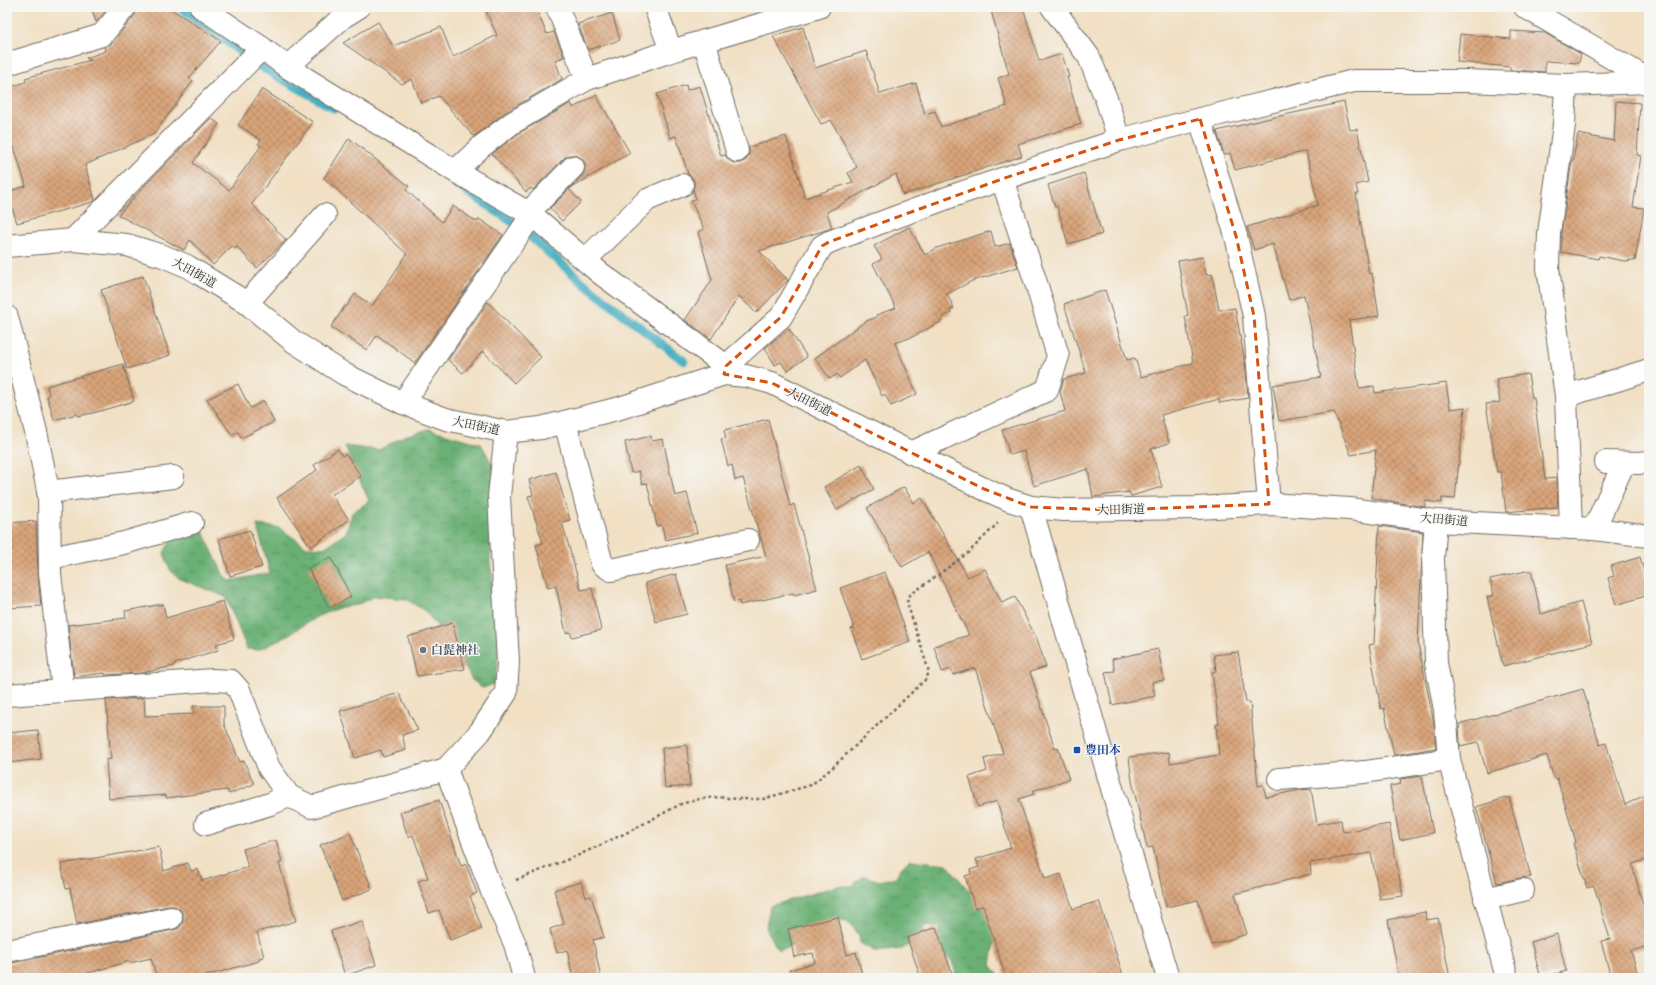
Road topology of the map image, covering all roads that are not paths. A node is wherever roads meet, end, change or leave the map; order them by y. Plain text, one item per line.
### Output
1 (124, 7) edge
2 (201, 7) edge
3 (360, 7) edge
4 (556, 7) edge
5 (655, 7) edge
6 (819, 7) edge
7 (1052, 7) edge
8 (1525, 7) edge
9 (704, 41) junction
10 (262, 48) junction
11 (671, 51) junction
12 (7, 64) edge
13 (287, 67) junction
14 (587, 79) junction
15 (1649, 81) edge
16 (1566, 85) junction
17 (1200, 119) junction
18 (1119, 140) junction
19 (737, 151) dead end
20 (573, 167) dead end
21 (455, 171) junction
22 (1002, 179) junction
23 (682, 186) dead end
24 (530, 214) junction
25 (325, 215) dead end
26 (73, 240) junction
27 (7, 246) edge
28 (585, 260) junction
29 (247, 303) junction
30 (7, 317) edge
31 (725, 370) junction
32 (1649, 370) edge
33 (1566, 396) junction
34 (403, 403) junction
35 (565, 422) junction
36 (506, 432) junction
37 (911, 453) junction
38 (1649, 462) edge
39 (173, 477) dead end
40 (48, 492) junction
41 (1269, 504) junction
42 (1031, 506) junction
43 (1436, 521) junction
44 (192, 524) dead end
45 (1571, 528) junction
46 (1594, 529) junction
47 (1649, 536) edge
48 (748, 540) dead end
49 (50, 558) junction
50 (63, 691) junction
51 (7, 695) edge
52 (1449, 759) junction
53 (446, 769) junction
54 (1279, 779) dead end
55 (289, 796) junction
56 (206, 824) dead end
57 (1523, 890) dead end
58 (1486, 899) junction
59 (171, 918) dead end
60 (7, 951) edge
61 (524, 978) edge
62 (1168, 978) edge
63 (1507, 978) edge

1 - 12 street
2 - 10 street
3 - 13 street
4 - 14 street
5 - 11 street
6 - 9 street
7 - 18 street
8 - 15 street
9 - 11 street
9 - 19 street
10 - 13 street
10 - 26 street
11 - 14 street
13 - 21 street
14 - 21 street
15 - 16 street
16 - 17 street
16 - 33 street
17 - 18 street
17 - 41 street
18 - 22 street
20 - 24 street
21 - 24 street
22 - 31 street
22 - 37 street
23 - 28 street
24 - 28 street
24 - 34 street
25 - 29 street
26 - 27 street, 大田街道
26 - 29 street, 大田街道
28 - 31 street
29 - 34 street, 大田街道
30 - 40 street
31 - 35 street, 大田街道
31 - 37 street, 大田街道
32 - 33 street
33 - 45 street
34 - 36 street, 大田街道
35 - 36 street, 大田街道
35 - 48 street
36 - 53 street
37 - 42 street, 大田街道
38 - 46 street
39 - 40 street
40 - 49 street
41 - 42 street, 大田街道
41 - 43 street, 大田街道
42 - 62 street
43 - 45 street, 大田街道
43 - 52 street
44 - 49 street
45 - 46 street, 大田街道
46 - 47 street, 大田街道
49 - 50 street
50 - 51 street
50 - 55 street
52 - 54 street
52 - 58 street
53 - 55 street
53 - 61 street
55 - 56 street
57 - 58 street
58 - 63 street
59 - 60 street

